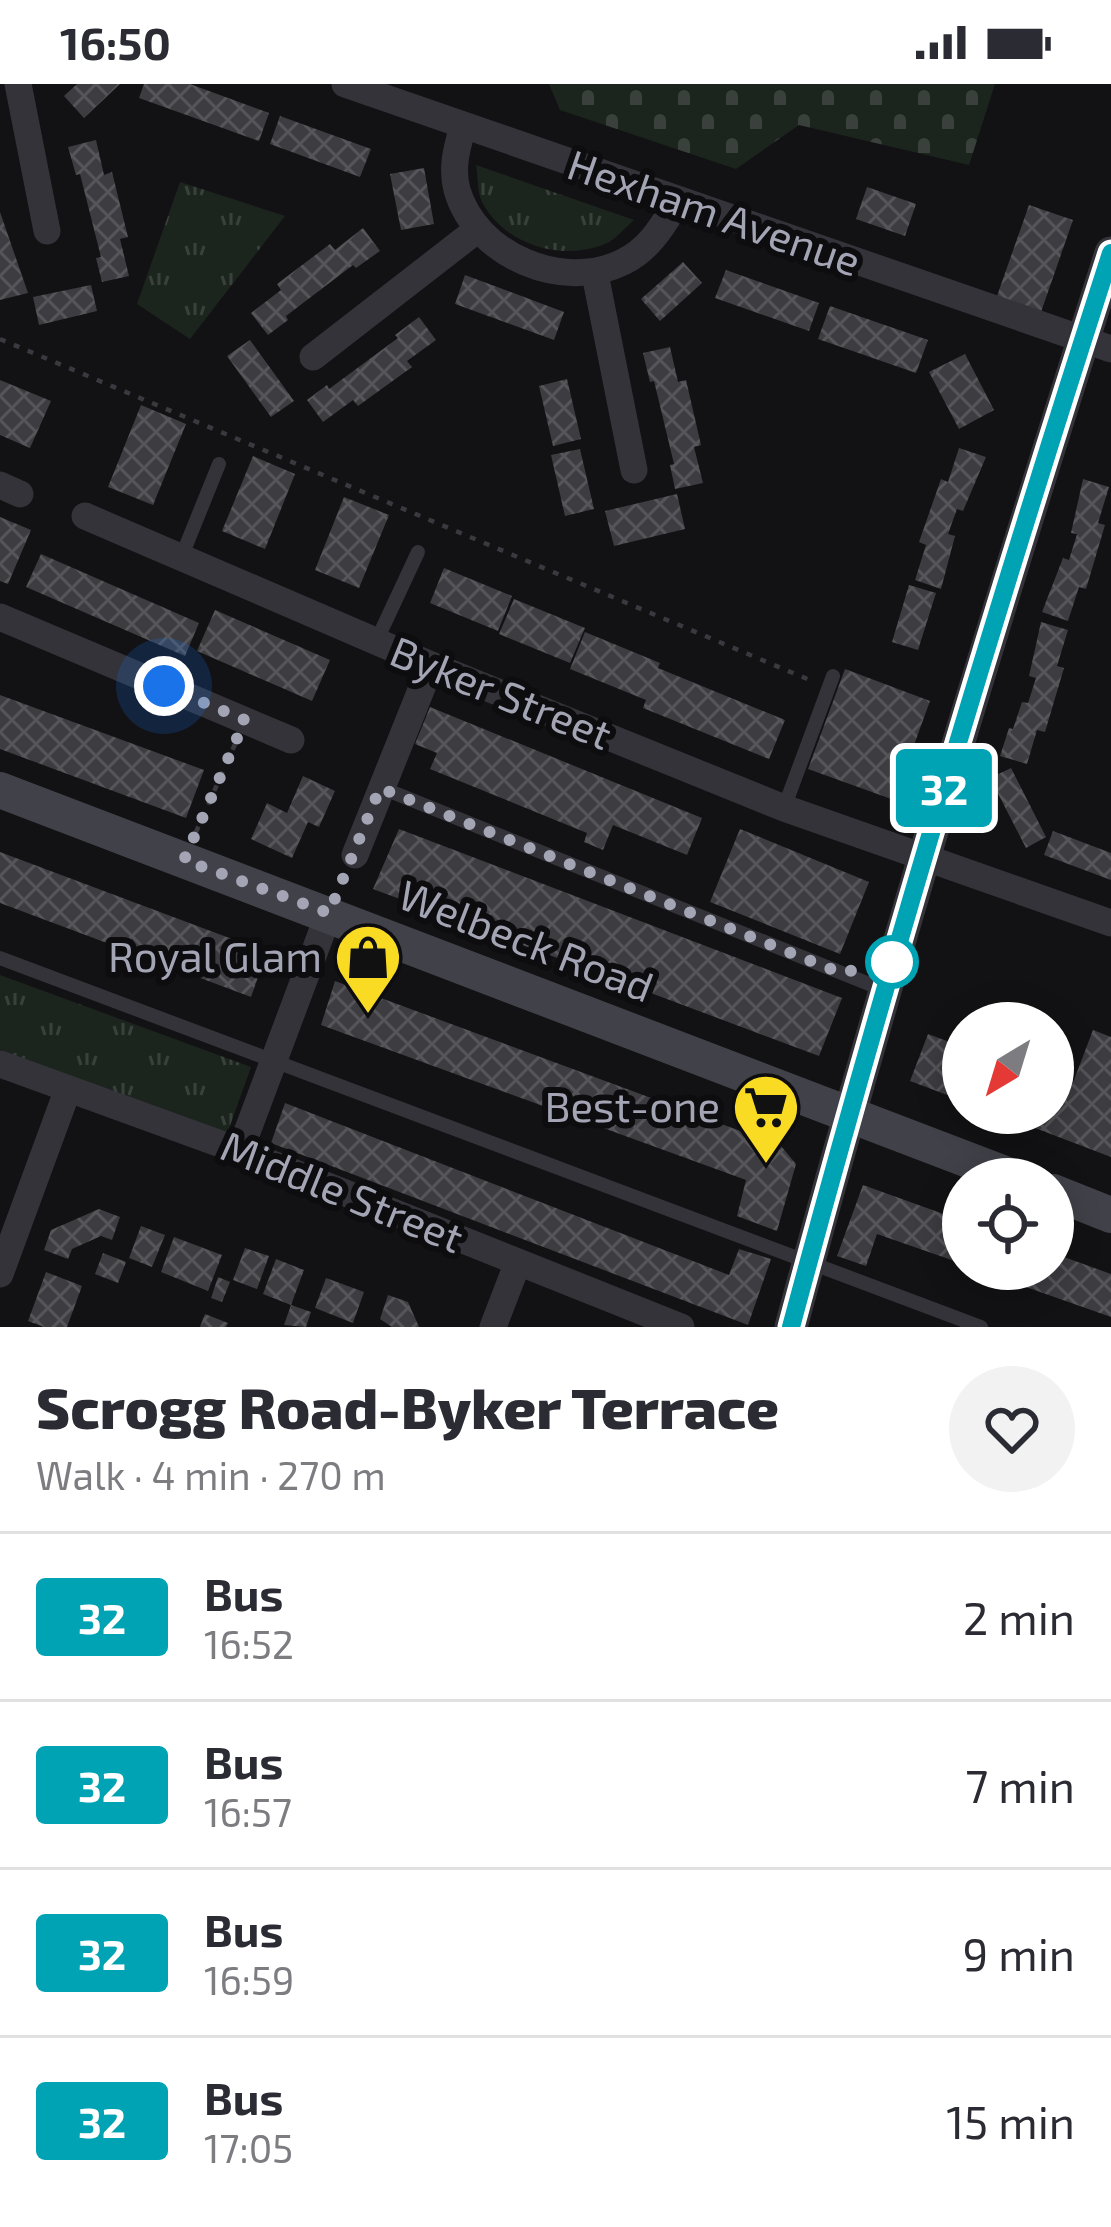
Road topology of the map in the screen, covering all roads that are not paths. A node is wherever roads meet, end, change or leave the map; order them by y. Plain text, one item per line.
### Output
1 (18, 84) edge
2 (345, 84) edge
3 (463, 126) junction
4 (678, 201) junction
5 (478, 230) junction
6 (47, 231) dead end
7 (1111, 253) edge
8 (595, 274) junction
9 (1097, 345) edge
10 (313, 357) dead end
11 (219, 464) dead end
12 (634, 470) dead end
13 (85, 516) dead end
14 (418, 552) dead end
15 (181, 558) junction
16 (0, 617) edge
17 (376, 642) junction
18 (430, 665) junction
19 (830, 682) road end
20 (291, 740) dead end
21 (380, 788) junction
22 (0, 790) edge
23 (784, 808) junction
24 (355, 855) dead end
25 (923, 856) junction
26 (329, 913) junction
27 (1111, 922) edge
28 (0, 958) edge
29 (884, 990) junction
30 (273, 1063) junction
31 (0, 1064) edge
32 (68, 1089) junction
33 (848, 1113) junction
34 (240, 1151) junction
35 (964, 1158) edge
36 (1074, 1200) edge
37 (1111, 1215) edge
38 (809, 1260) junction
39 (518, 1262) junction
40 (0, 1274) edge
41 (493, 1327) edge
42 (681, 1327) edge
43 (791, 1327) edge
44 (981, 1327) edge

1 - 6 street
2 - 3 street, Hexham Avenue
3 - 4 street, Hexham Avenue
3 - 5 street
4 - 8 street
4 - 9 street, Hexham Avenue
5 - 8 street
5 - 10 street
7 - 9 street
8 - 12 street
9 - 25 street
11 - 15 lane
13 - 15 street, Byker Street
14 - 17 lane
15 - 17 street, Byker Street
16 - 20 street
17 - 18 street, Byker Street
18 - 21 street
18 - 23 street, Byker Street
19 - 23 lane
21 - 24 street
21 - 29 lane
22 - 26 main road, Welbeck Road
23 - 25 street, Byker Street
25 - 27 street, Byker Street
25 - 29 street
26 - 30 street
26 - 33 main road, Welbeck Road
28 - 30 lane
29 - 33 street
30 - 34 street
30 - 38 lane
31 - 32 street, Middle Street
32 - 34 street, Middle Street
32 - 40 street
33 - 35 main road, Welbeck Road
33 - 38 street
34 - 39 street, Middle Street
36 - 37 main road
38 - 43 street
38 - 44 lane
39 - 41 street
39 - 42 street, Middle Street

